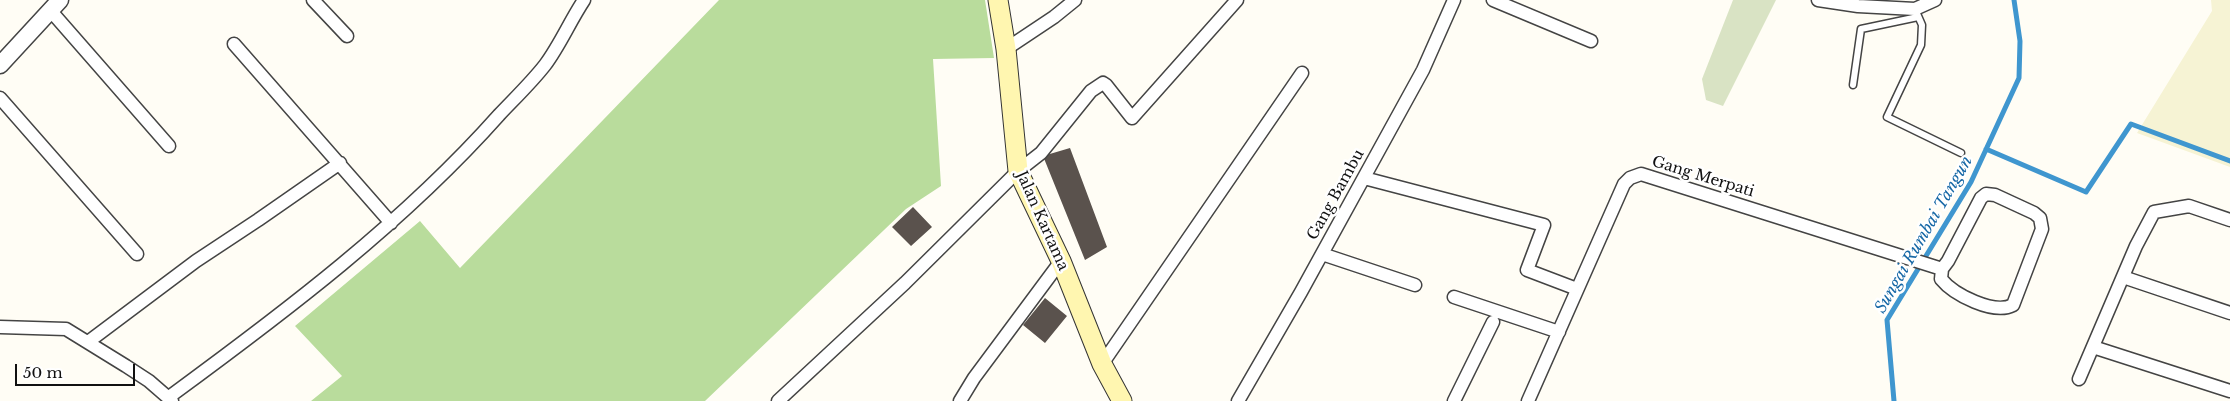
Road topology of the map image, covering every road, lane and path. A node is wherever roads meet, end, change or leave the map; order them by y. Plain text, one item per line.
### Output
1 (313, 0) edge
2 (583, 0) edge
3 (998, 0) edge
4 (1075, 0) edge
5 (1237, 0) edge
6 (1454, 0) edge
7 (1493, 0) edge
8 (1818, 0) edge
9 (1935, 0) edge
10 (55, 5) edge
11 (1917, 13) junction
12 (347, 36) dead end
13 (1591, 41) dead end
14 (234, 44) dead end
15 (1006, 49) junction
16 (0, 65) edge
17 (1302, 73) dead end
18 (1853, 85) dead end
19 (0, 98) edge
20 (169, 146) dead end
21 (1961, 153) dead end
22 (340, 163) junction
23 (1018, 171) junction
24 (1364, 178) junction
25 (2230, 220) edge
26 (391, 223) junction
27 (137, 254) dead end
28 (1322, 254) junction
29 (1061, 261) junction
30 (1936, 267) junction
31 (2123, 277) junction
32 (1415, 285) dead end
33 (1577, 289) junction
34 (1454, 297) dead end
35 (2230, 313) edge
36 (1493, 322) dead end
37 (0, 326) edge
38 (1558, 332) junction
39 (88, 342) junction
40 (2093, 347) junction
41 (1102, 364) junction
42 (2079, 379) dead end
43 (2230, 391) edge
44 (170, 399) edge
45 (778, 401) edge
46 (960, 401) edge
47 (1122, 401) edge
48 (1238, 401) edge
49 (1454, 401) edge
50 (1528, 401) edge

1 - 12 street
2 - 26 street
3 - 15 main road, Jalan Kartama
4 - 15 street
5 - 23 street
6 - 24 street, Gang Bambu
7 - 13 street
8 - 11 street
9 - 11 street
10 - 16 street
10 - 20 street
11 - 18 lane
11 - 21 lane
14 - 22 street
15 - 23 main road, Jalan Kartama
17 - 41 street
19 - 27 street
22 - 26 street
22 - 39 street
23 - 29 main road, Jalan Kartama
23 - 45 street
24 - 28 street, Gang Bambu
24 - 33 street
25 - 31 street
26 - 44 street
28 - 32 street
28 - 48 street, Gang Bambu
29 - 41 main road, Jalan Kartama
29 - 46 street
30 - 30 street
30 - 33 street, Gang Merpati
31 - 35 street
31 - 40 street
33 - 38 street, Gang Merpati
34 - 38 street
36 - 49 street
37 - 39 street
38 - 50 street, Gang Merpati
39 - 44 street
40 - 42 street
40 - 43 street
41 - 47 main road, Jalan Kartama

